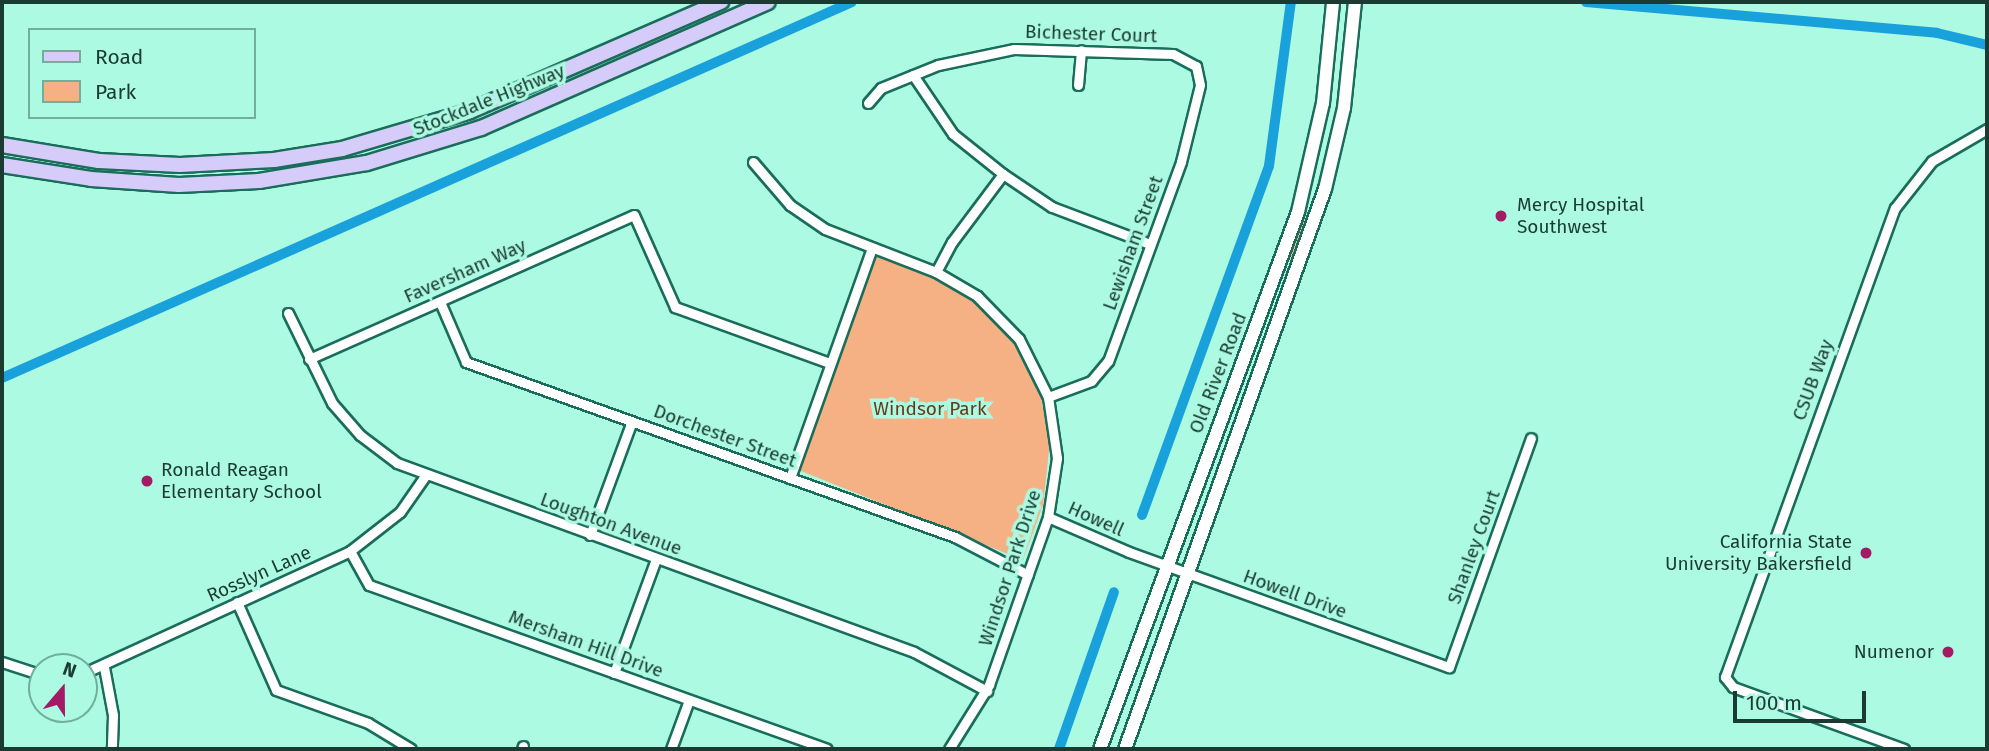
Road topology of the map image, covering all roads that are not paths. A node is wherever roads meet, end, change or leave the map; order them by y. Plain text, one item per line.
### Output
1 (721, 2) edge
2 (768, 2) edge
3 (1333, 2) edge
4 (1355, 2) edge
5 (623, 45) junction
6 (1081, 50) junction
7 (1196, 66) joint
8 (913, 75) junction
9 (1078, 85) dead end
10 (539, 102) junction
11 (868, 103) dead end
12 (1987, 129) edge
13 (2, 145) edge
14 (753, 162) dead end
15 (2, 165) edge
16 (180, 165) junction
17 (1003, 174) junction
18 (64, 176) junction
19 (1150, 244) junction
20 (872, 248) junction
21 (1279, 263) junction
22 (936, 272) junction
23 (440, 302) junction
24 (288, 313) dead end
25 (1271, 342) junction
26 (309, 359) junction
27 (830, 363) junction
28 (1048, 397) junction
29 (632, 421) junction
30 (1531, 438) dead end
31 (425, 476) junction
32 (790, 478) junction
33 (1048, 517) junction
34 (590, 536) junction
35 (350, 551) junction
36 (1129, 552) joint
37 (656, 559) junction
38 (1166, 566) junction
39 (1188, 574) junction
40 (1028, 575) junction
41 (237, 602) junction
42 (2, 662) edge
43 (104, 667) junction
44 (1449, 667) joint
45 (98, 669) edge
46 (28, 670) edge
47 (614, 673) junction
48 (987, 691) junction
49 (689, 700) junction
50 (113, 749) edge
51 (411, 749) edge
52 (671, 749) edge
53 (827, 749) edge
54 (949, 749) edge
55 (1100, 749) edge
56 (1125, 749) edge
57 (1904, 749) edge

1 - 5 main road, Stockdale Highway
2 - 10 main road, Stockdale Highway
3 - 21 main road, Old River Road
4 - 25 main road, Old River Road
5 - 10 main road
5 - 16 main road, Stockdale Highway
6 - 7 street, Bichester Court
6 - 8 street, Bichester Court
6 - 9 street
7 - 19 street, Lewisham Street
8 - 11 street, Bichester Court
8 - 17 street
10 - 18 main road, Stockdale Highway
12 - 57 street, CSUB Way
13 - 16 main road, Stockdale Highway
14 - 20 street, Windsor Park Drive
15 - 18 main road, Stockdale Highway
16 - 18 main road
17 - 19 street
17 - 22 street
19 - 28 street, Lewisham Street
20 - 22 street, Windsor Park Drive
20 - 27 street
21 - 25 main road
21 - 38 main road, Old River Road
22 - 28 street, Windsor Park Drive
23 - 26 street, Faversham Way
23 - 27 street, Faversham Way
23 - 29 street, Dorchester Street
24 - 26 street, Loughton Avenue
25 - 39 main road, Old River Road
26 - 31 street, Loughton Avenue
27 - 32 street
28 - 33 street, Windsor Park Drive
29 - 32 street, Dorchester Street
29 - 34 street
30 - 44 street, Shanley Court
31 - 34 street, Loughton Avenue
31 - 35 street, Rosslyn Lane
32 - 40 street, Dorchester Street
33 - 36 street, Howell
33 - 40 street, Windsor Park Drive
34 - 37 street, Loughton Avenue
35 - 41 street, Rosslyn Lane
35 - 47 street, Mersham Hill Drive
36 - 38 street, Howell Drive
37 - 47 street
37 - 48 street, Loughton Avenue
38 - 39 street, Howell Drive
38 - 55 main road, Old River Road
39 - 44 street, Howell Drive
39 - 56 main road, Old River Road
40 - 48 street, Windsor Park Drive
41 - 43 street, Rosslyn Lane
41 - 51 street
42 - 46 street
43 - 45 street, Rosslyn Lane
43 - 50 street
47 - 49 street, Mersham Hill Drive
48 - 54 street, Windsor Park Drive
49 - 52 street
49 - 53 street, Mersham Hill Drive

